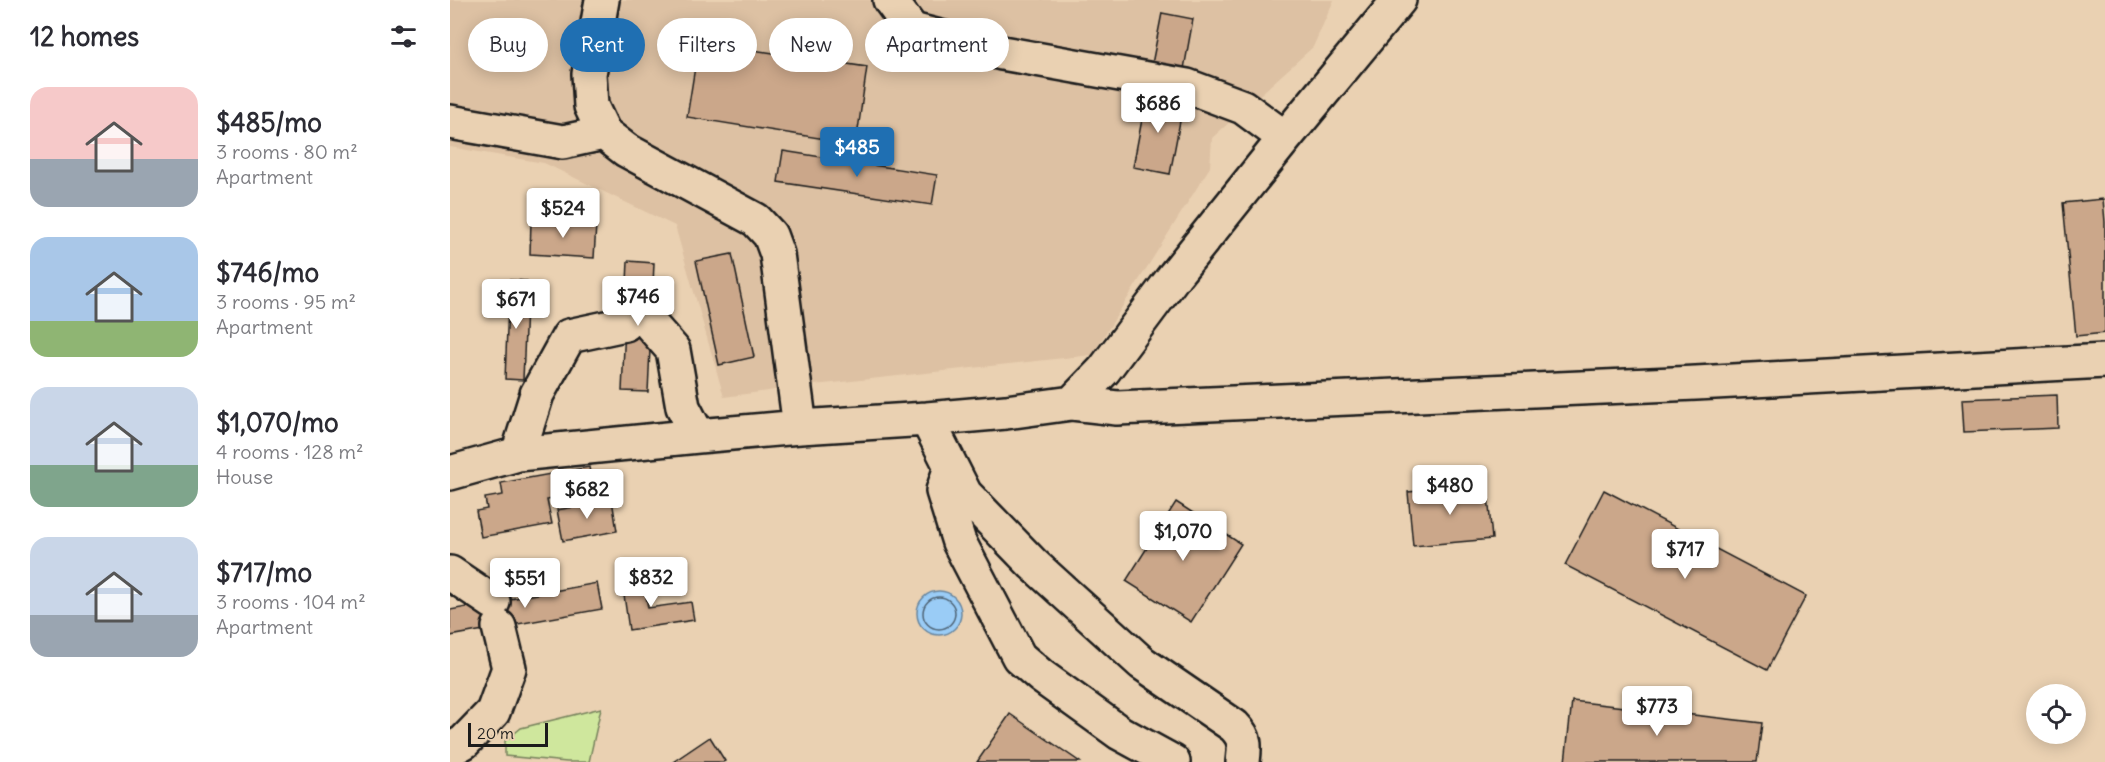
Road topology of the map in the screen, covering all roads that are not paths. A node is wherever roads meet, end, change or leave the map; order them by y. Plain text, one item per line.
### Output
1 (602, 0) edge
2 (890, 0) edge
3 (1399, 0) edge
4 (450, 122) edge
5 (604, 133) junction
6 (1285, 138) junction
7 (2105, 361) edge
8 (1072, 403) junction
9 (927, 419) junction
10 (801, 427) junction
11 (698, 436) junction
12 (518, 454) junction
13 (951, 467) junction
14 (450, 473) edge
15 (450, 573) edge
16 (450, 750) edge
17 (450, 758) edge
18 (459, 762) edge
19 (1173, 762) edge
20 (1243, 762) edge

1 - 5 street
2 - 6 street
3 - 6 street
4 - 5 street
5 - 10 street
6 - 8 street
7 - 8 street
8 - 9 street
9 - 10 street
9 - 13 street
10 - 11 street
11 - 12 street
11 - 12 street
12 - 14 street
13 - 19 street
13 - 20 street
15 - 16 street
17 - 18 street

